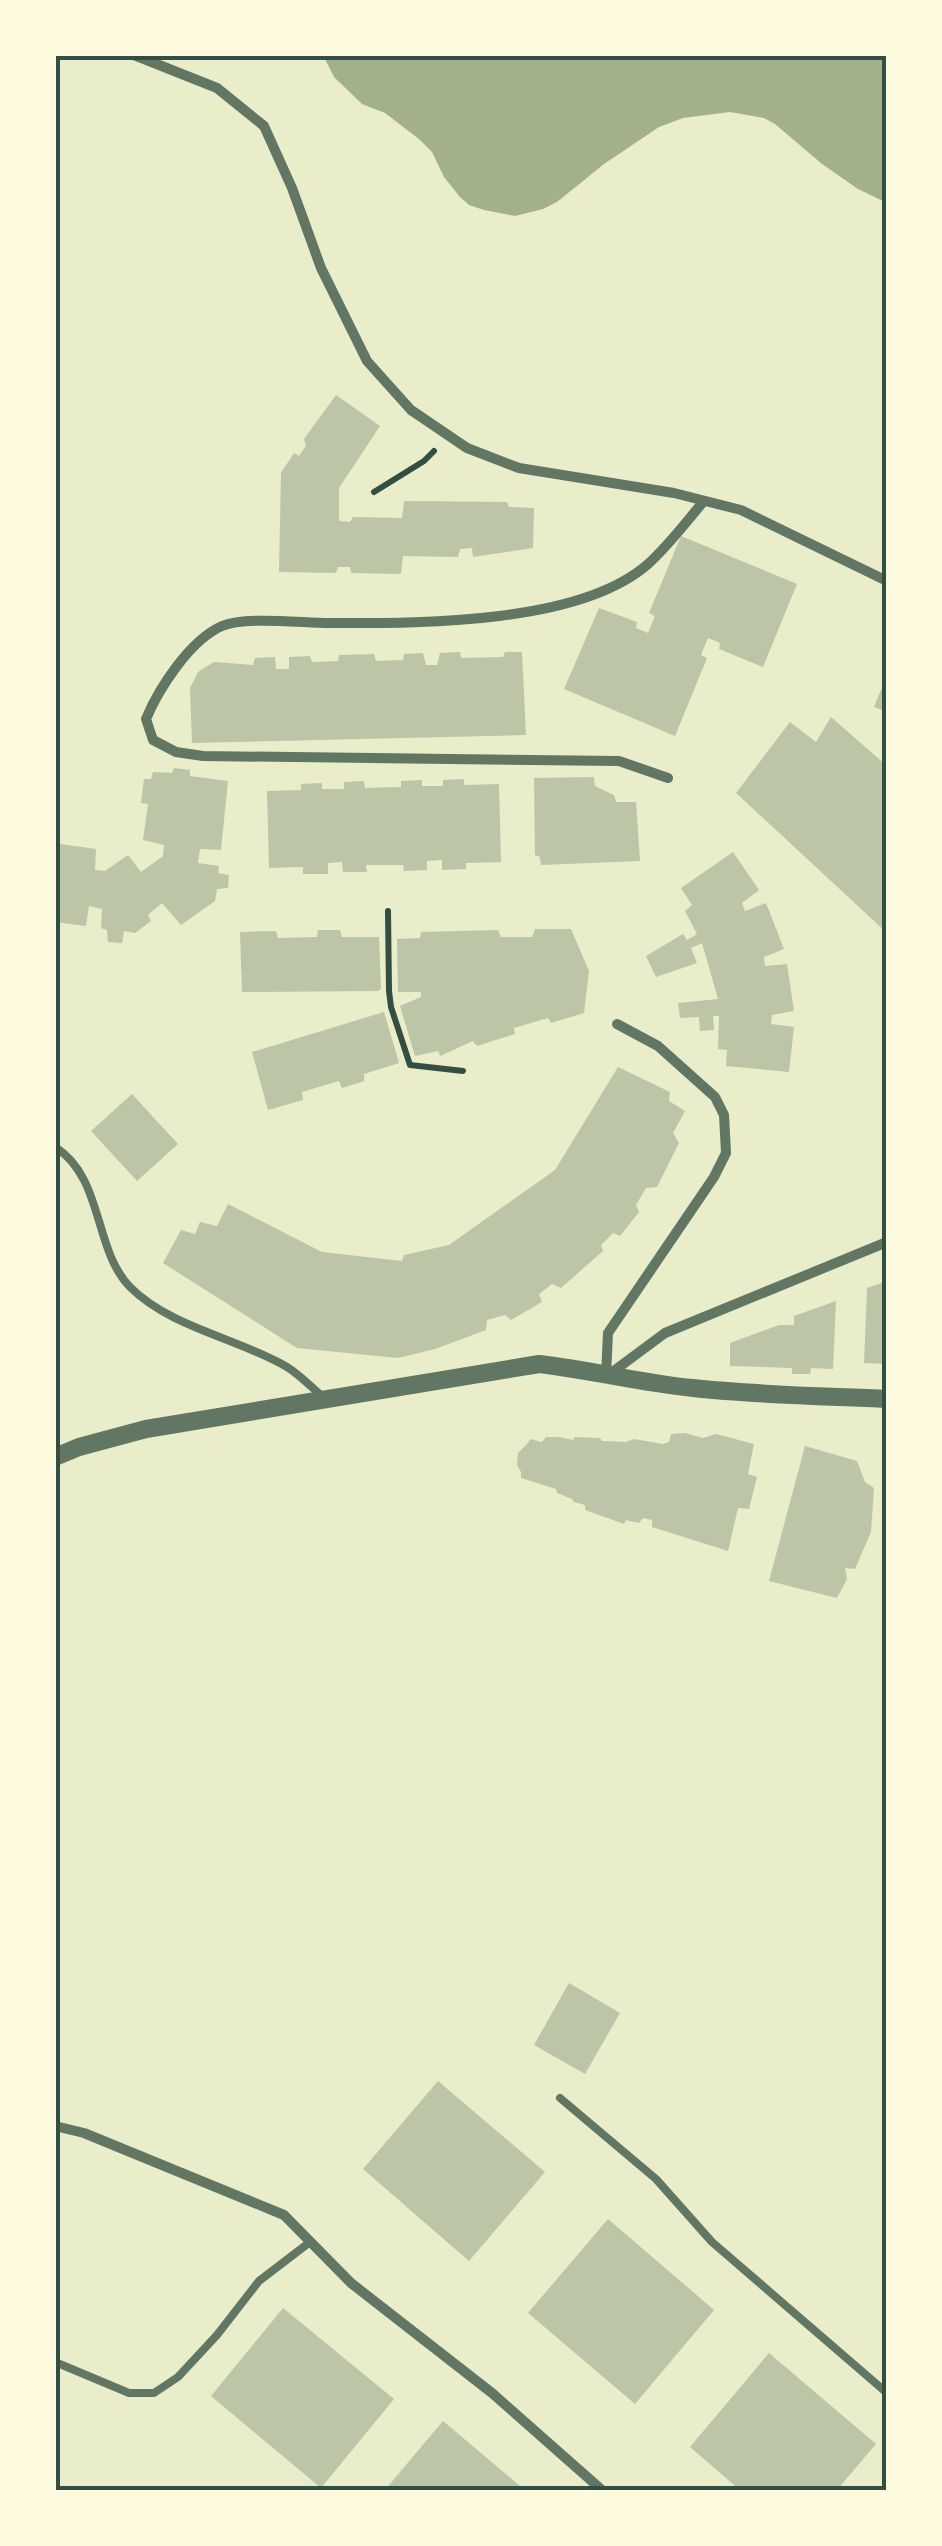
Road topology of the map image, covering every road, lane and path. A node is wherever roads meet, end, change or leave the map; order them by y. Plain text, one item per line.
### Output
1 (134, 55) edge
2 (424, 462) dead end
3 (374, 492) dead end
4 (704, 500) junction
5 (887, 581) edge
6 (668, 778) dead end
7 (388, 911) dead end
8 (617, 1024) dead end
9 (463, 1071) dead end
10 (55, 1147) edge
11 (887, 1242) edge
12 (606, 1376) junction
13 (326, 1400) junction
14 (887, 1400) edge
15 (55, 1458) edge
16 (560, 2098) dead end
17 (55, 2126) edge
18 (310, 2242) junction
19 (55, 2362) edge
20 (887, 2393) edge
21 (604, 2491) edge

1 - 4 street
2 - 3 path
4 - 5 street
4 - 6 street
7 - 9 path
8 - 12 street
10 - 13 lane
11 - 12 street
12 - 13 street
12 - 14 street
13 - 15 street
16 - 20 lane
17 - 18 street
18 - 19 lane
18 - 21 street

